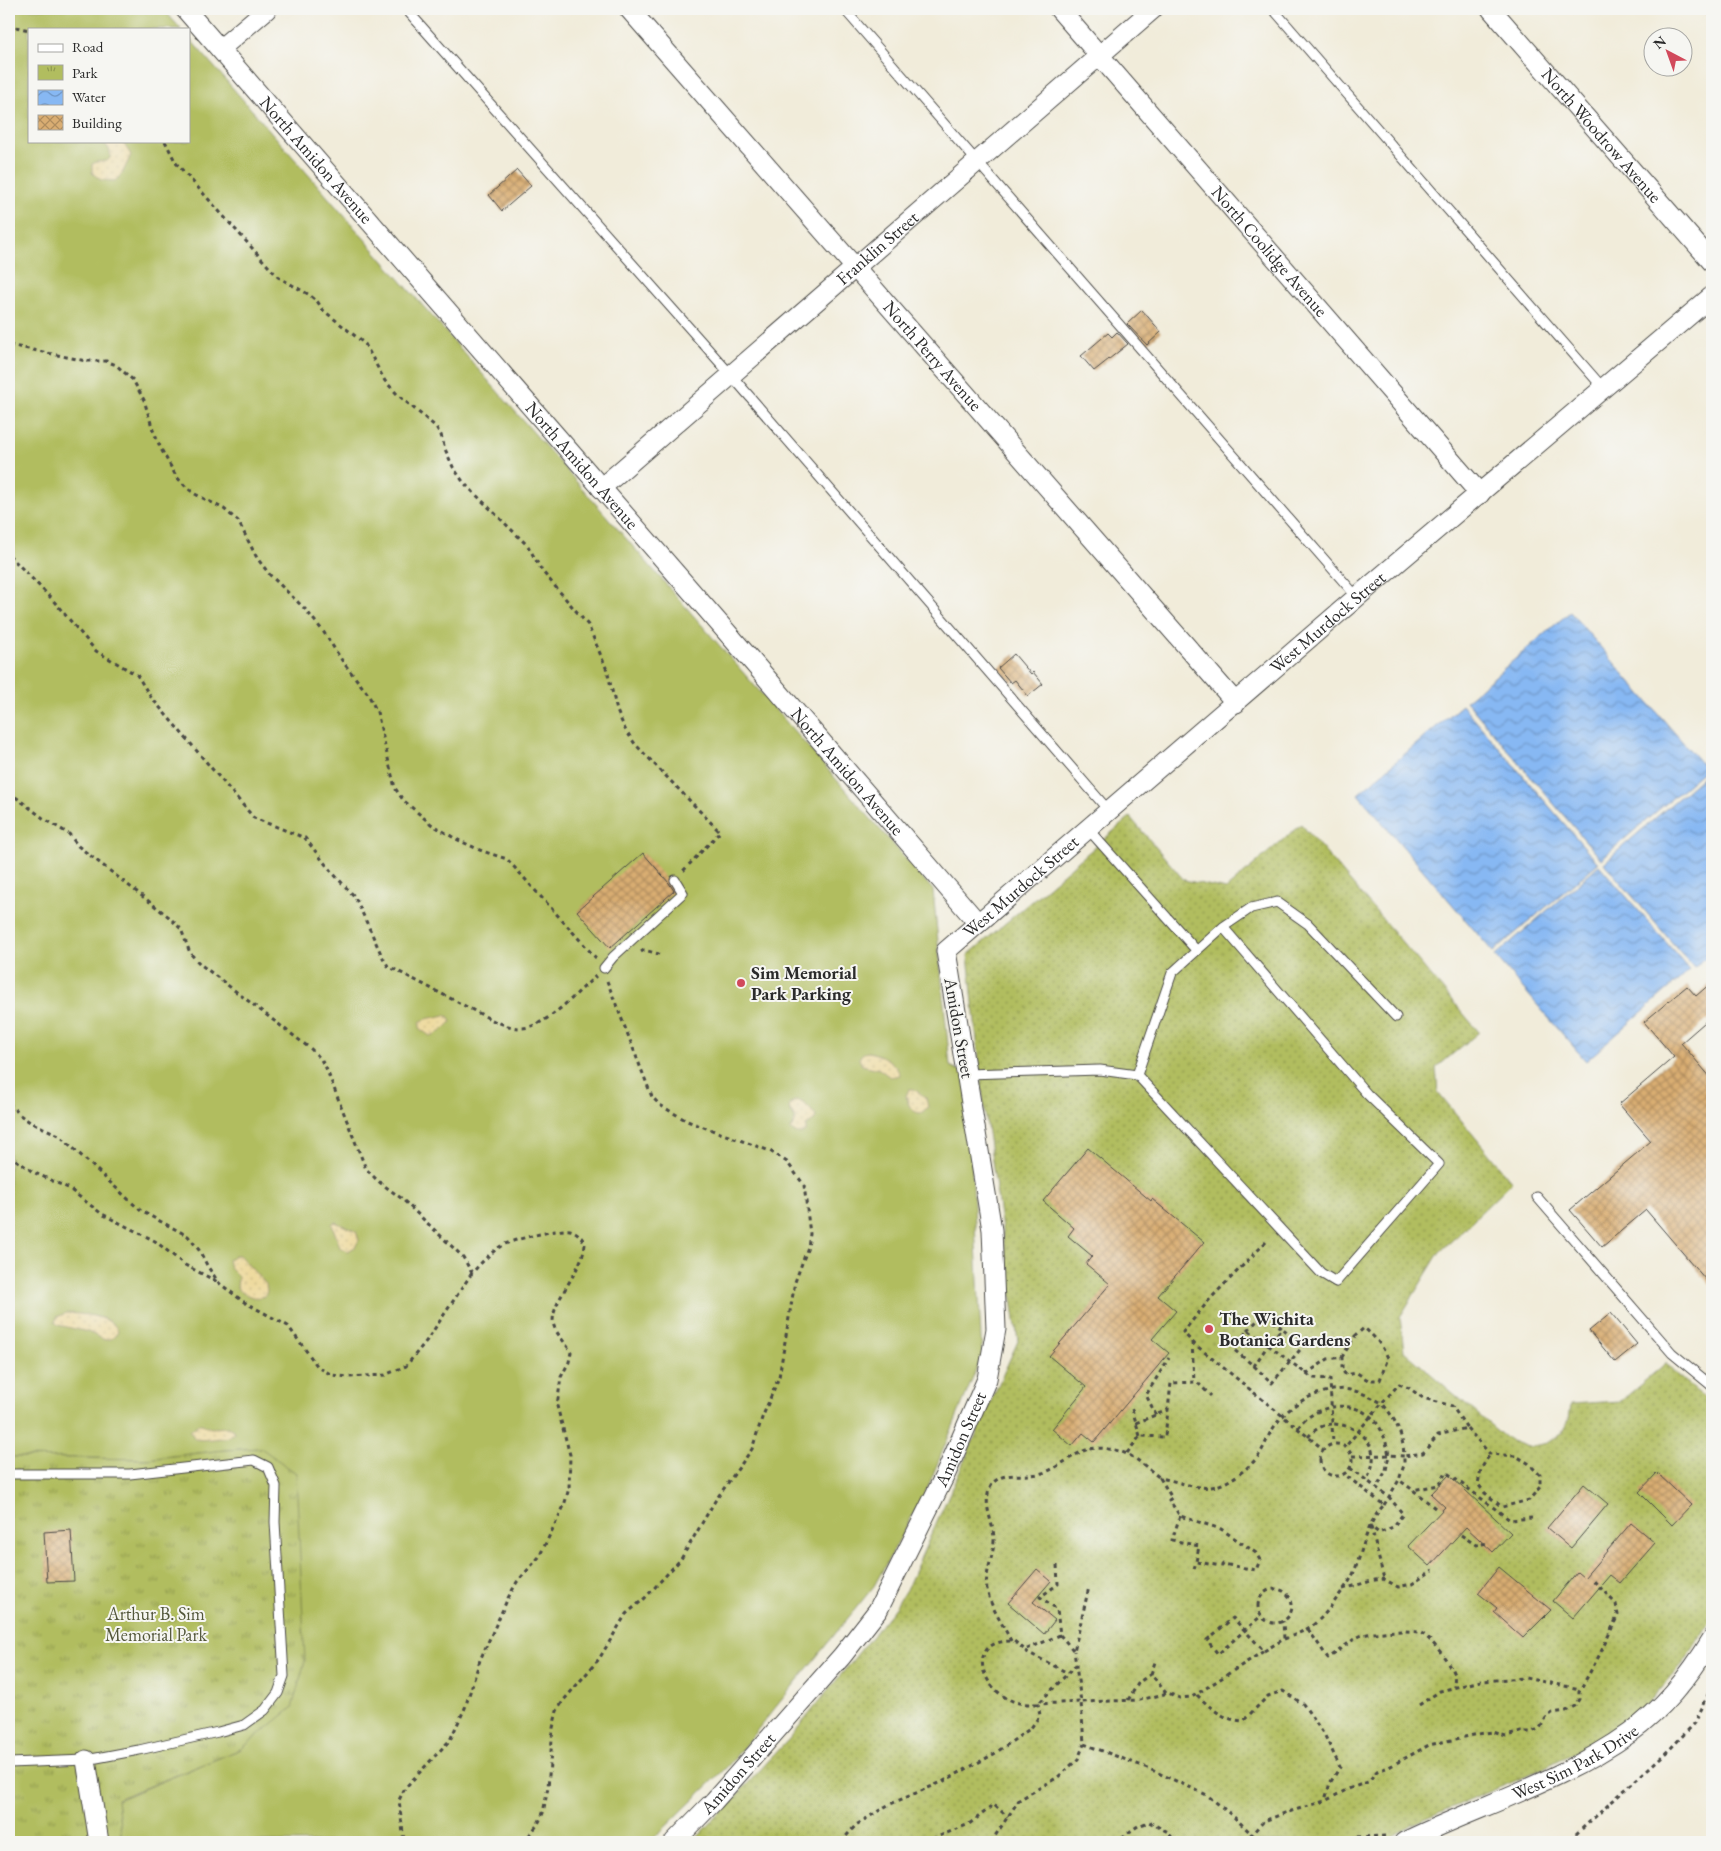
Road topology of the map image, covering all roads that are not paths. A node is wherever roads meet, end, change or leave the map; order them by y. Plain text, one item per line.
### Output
1 (185, 9) edge
2 (267, 9) edge
3 (406, 9) edge
4 (629, 9) edge
5 (844, 9) edge
6 (1059, 9) edge
7 (1153, 9) edge
8 (1273, 9) edge
9 (1490, 9) edge
10 (220, 49) junction
11 (1099, 55) junction
12 (977, 161) junction
13 (1712, 262) edge
14 (855, 267) junction
15 (1712, 296) edge
16 (730, 375) junction
17 (1604, 389) junction
18 (601, 488) junction
19 (1480, 494) junction
20 (1357, 597) junction
21 (1236, 702) junction
22 (1109, 811) junction
23 (1088, 829) junction
24 (675, 880) road end
25 (978, 924) junction
26 (1223, 927) junction
27 (946, 951) joint
28 (1197, 951) junction
29 (604, 968) road end
30 (1396, 1017) dead end
31 (968, 1074) junction
32 (1137, 1075) junction
33 (1537, 1197) dead end
34 (1712, 1386) edge
35 (9, 1474) edge
36 (1712, 1639) edge
37 (86, 1760) junction
38 (9, 1763) edge
39 (99, 1842) edge
40 (674, 1842) edge
41 (1404, 1842) edge

1 - 10 street, North Amidon Avenue
2 - 10 street
3 - 16 lane
4 - 14 street, North Perry Avenue
5 - 12 lane
6 - 11 street, North Coolidge Avenue
7 - 11 street, Franklin Street
8 - 17 lane
9 - 13 street, North Woodrow Avenue
10 - 18 street, North Amidon Avenue
11 - 12 street, Franklin Street
11 - 19 street, North Coolidge Avenue
12 - 14 street, Franklin Street
12 - 20 lane
14 - 16 street, Franklin Street
14 - 21 street, North Perry Avenue
15 - 17 street, West Murdock Street
16 - 18 street, Franklin Street
16 - 22 lane
17 - 19 street, West Murdock Street
18 - 25 street, North Amidon Avenue
19 - 20 street, West Murdock Street
20 - 21 street, West Murdock Street
21 - 22 street, West Murdock Street
22 - 23 street, West Murdock Street
23 - 25 street, West Murdock Street
23 - 28 lane
24 - 29 lane
25 - 27 street, West Murdock Street
26 - 28 lane
26 - 30 lane
26 - 32 lane
27 - 31 street, Amidon Street
28 - 32 lane
31 - 32 lane
31 - 40 street, Amidon Street
33 - 34 lane
35 - 37 lane
36 - 41 street, West Sim Park Drive
37 - 38 lane
37 - 39 street

